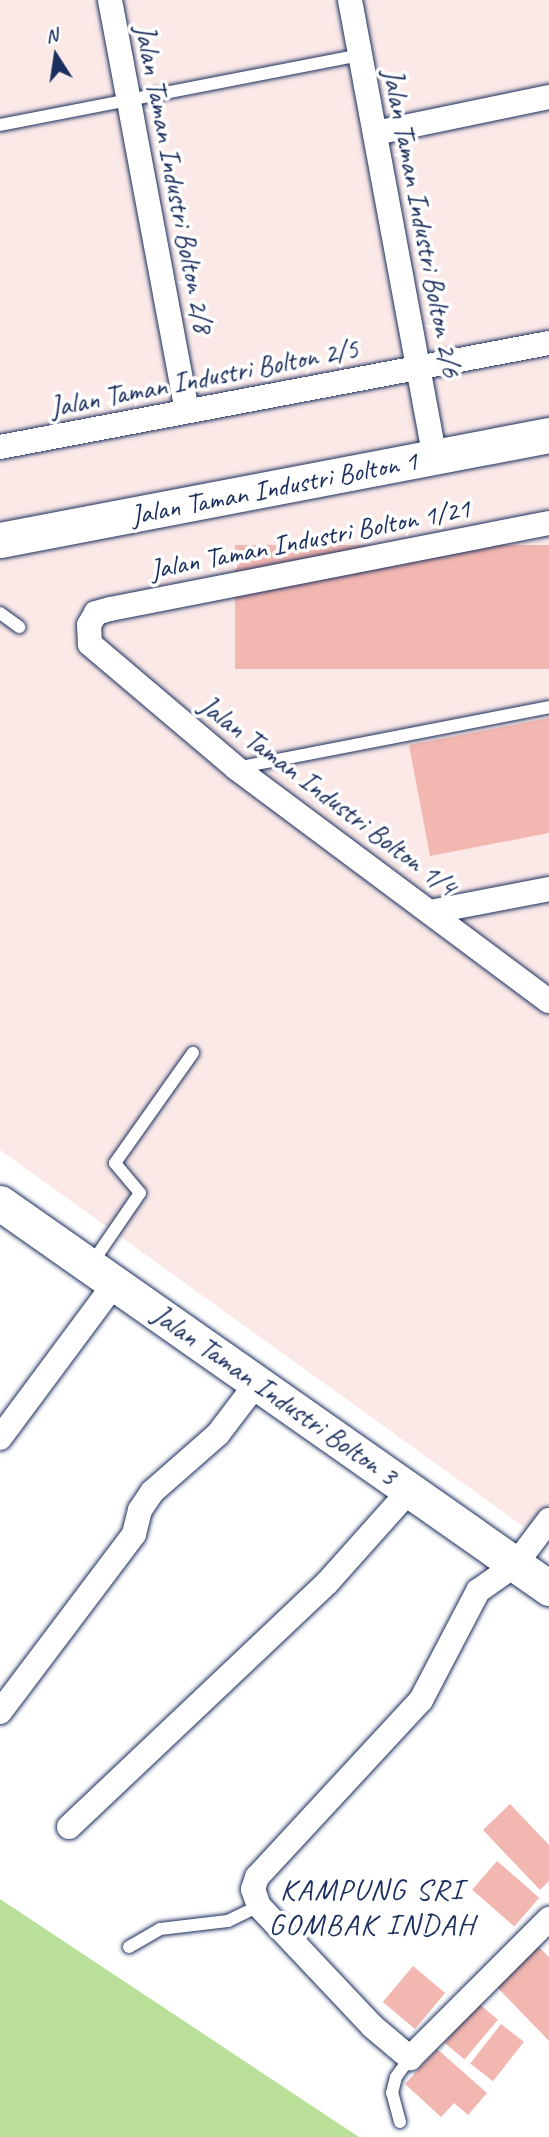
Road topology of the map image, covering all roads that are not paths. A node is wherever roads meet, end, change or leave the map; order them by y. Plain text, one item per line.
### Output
1 (110, 0) edge
2 (350, 0) edge
3 (360, 55) junction
4 (549, 97) edge
5 (131, 99) junction
6 (0, 125) edge
7 (375, 133) junction
8 (549, 342) edge
9 (420, 368) junction
10 (187, 410) junction
11 (549, 435) edge
12 (0, 447) edge
13 (435, 457) junction
14 (549, 523) edge
15 (0, 540) edge
16 (0, 613) edge
17 (89, 625) joint
18 (19, 627) dead end
19 (549, 707) edge
20 (236, 768) junction
21 (549, 889) edge
22 (430, 912) junction
23 (549, 1001) edge
24 (193, 1053) dead end
25 (0, 1203) edge
26 (103, 1274) junction
27 (257, 1383) junction
28 (0, 1438) edge
29 (410, 1490) junction
30 (549, 1520) edge
31 (515, 1565) junction
32 (549, 1588) edge
33 (0, 1712) edge
34 (69, 1826) dead end
35 (259, 1906) junction
36 (549, 1919) edge
37 (129, 1947) dead end
38 (410, 2058) junction
39 (400, 2122) dead end

1 - 5 street, Jalan Taman Industri Bolton 2/8
2 - 3 street, Jalan Taman Industri Bolton 2/6
3 - 5 lane
3 - 7 street, Jalan Taman Industri Bolton 2/6
4 - 7 street
5 - 6 lane
5 - 10 street, Jalan Taman Industri Bolton 2/8
7 - 9 street, Jalan Taman Industri Bolton 2/6
8 - 9 street, Jalan Taman Industri Bolton 2/5
9 - 10 street, Jalan Taman Industri Bolton 2/5
9 - 13 street, Jalan Taman Industri Bolton 2/6
10 - 12 street, Jalan Taman Industri Bolton 2/5
11 - 13 street, Jalan Taman Industri Bolton 1
13 - 15 street, Jalan Taman Industri Bolton 1
14 - 17 street, Jalan Taman Industri Bolton 1/21
16 - 18 lane
17 - 20 street, Jalan Taman Industri Bolton 1/4
19 - 20 lane
20 - 22 street, Jalan Taman Industri Bolton 1/4
21 - 22 street
22 - 23 street, Jalan Taman Industri Bolton 1/4
24 - 26 lane
25 - 26 street, Jalan Taman Industri Bolton 3
26 - 27 street, Jalan Taman Industri Bolton 3
26 - 28 street
27 - 29 street, Jalan Taman Industri Bolton 3
27 - 33 street
29 - 31 street, Jalan Taman Industri Bolton 3
29 - 34 street
30 - 31 street
31 - 32 street, Jalan Taman Industri Bolton 3
31 - 35 street
35 - 37 lane
35 - 38 street
36 - 38 street
38 - 39 lane

